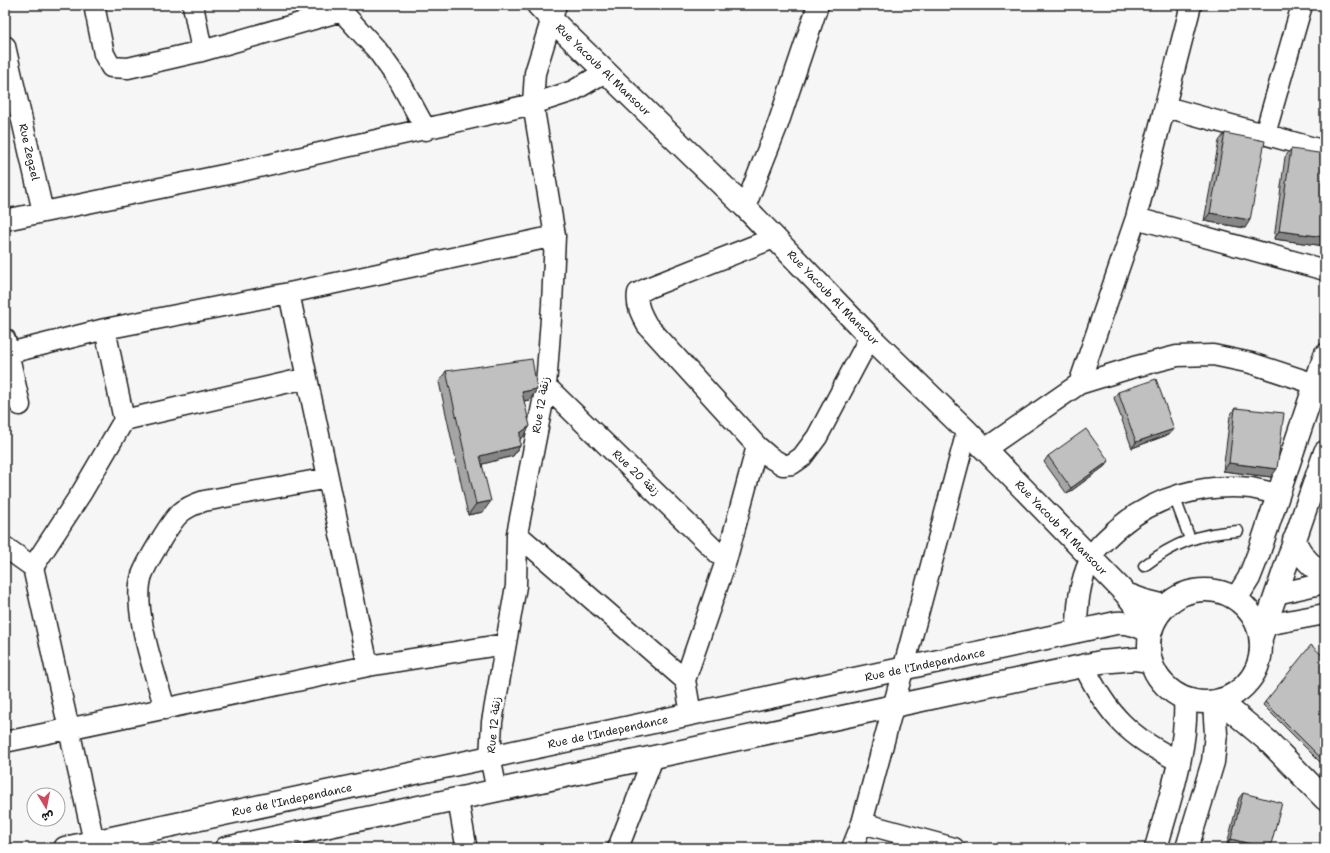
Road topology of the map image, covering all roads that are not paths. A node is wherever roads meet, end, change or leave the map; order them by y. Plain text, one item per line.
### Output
1 (94, 5) edge
2 (193, 5) edge
3 (818, 5) edge
4 (1191, 5) edge
5 (1302, 5) edge
6 (339, 8) edge
7 (548, 10) edge
8 (5, 46) edge
9 (202, 51) junction
10 (605, 72) junction
11 (8, 76) edge
12 (533, 104) junction
13 (1166, 107) junction
14 (426, 130) junction
15 (1265, 134) junction
16 (1325, 151) edge
17 (745, 207) junction
18 (43, 212) junction
19 (1136, 218) junction
20 (5, 220) edge
21 (555, 236) junction
22 (774, 238) junction
23 (1325, 270) edge
24 (289, 293) junction
25 (105, 329) junction
26 (870, 337) junction
27 (6, 348) edge
28 (1325, 356) edge
29 (307, 378) junction
30 (1079, 384) junction
31 (1315, 384) junction
32 (546, 386) junction
33 (20, 405) dead end
34 (124, 420) junction
35 (967, 431) junction
36 (757, 446) junction
37 (985, 449) junction
38 (1325, 452) edge
39 (328, 478) junction
40 (1278, 494) junction
41 (1174, 496) junction
42 (1238, 531) dead end
43 (517, 534) junction
44 (1190, 539) junction
45 (1294, 540) junction
46 (5, 547) edge
47 (1090, 558) junction
48 (726, 561) junction
49 (1144, 566) dead end
50 (33, 567) junction
51 (1325, 574) edge
52 (1325, 584) edge
53 (1125, 593) junction
54 (1276, 594) junction
55 (1236, 599) junction
56 (1165, 606) junction
57 (1325, 614) edge
58 (1151, 630) junction
59 (1263, 631) junction
60 (1077, 632) junction
61 (506, 644) junction
62 (1150, 662) junction
63 (368, 666) junction
64 (1084, 666) junction
65 (903, 670) junction
66 (685, 680) junction
67 (1244, 688) junction
68 (1184, 699) junction
69 (1217, 701) junction
70 (893, 706) junction
71 (165, 709) junction
72 (691, 714) junction
73 (69, 729) junction
74 (5, 742) edge
75 (1269, 742) junction
76 (490, 757) junction
77 (653, 758) junction
78 (1179, 761) junction
79 (497, 791) junction
80 (458, 800) junction
81 (1325, 800) edge
82 (862, 823) junction
83 (94, 842) junction
84 (65, 848) edge
85 (226, 848) edge
86 (465, 848) edge
87 (618, 848) edge
88 (852, 848) edge
89 (954, 848) edge
90 (1156, 848) edge
91 (1188, 848) edge

1 - 9 street
2 - 9 street
3 - 17 street
4 - 13 street
5 - 15 street
6 - 9 street
6 - 14 street
7 - 10 main road, Rue Yacoub Al Mansour
7 - 12 street, Rue 12 زنقة
8 - 11 street, Rue Zegzel
10 - 12 street
10 - 17 main road, Rue Yacoub Al Mansour
11 - 18 street, Rue Zegzel
12 - 14 street
12 - 21 street, Rue 12 زنقة
13 - 15 street
13 - 19 street
14 - 18 street
15 - 16 street
17 - 22 main road, Rue Yacoub Al Mansour
18 - 20 street
19 - 23 street
19 - 30 street
21 - 24 street
21 - 32 street, Rue 12 زنقة
22 - 26 main road, Rue Yacoub Al Mansour
22 - 36 street
24 - 25 street
24 - 29 street
25 - 27 street
25 - 34 street
26 - 35 main road, Rue Yacoub Al Mansour
26 - 36 street
27 - 33 street
28 - 31 main road
29 - 34 street
29 - 39 street
30 - 31 street
30 - 37 street
31 - 40 main road
32 - 43 street, Rue 12 زنقة
32 - 48 street, Rue 20 زنقة
34 - 50 street
35 - 37 main road, Rue Yacoub Al Mansour
35 - 65 street
36 - 48 street
37 - 47 main road, Rue Yacoub Al Mansour
38 - 45 main road
39 - 63 street
39 - 71 street
40 - 41 street
40 - 55 main road
41 - 44 lane
41 - 47 street
42 - 44 lane
43 - 61 street, Rue 12 زنقة
43 - 66 street
44 - 49 lane
45 - 51 main road
45 - 54 main road
46 - 50 street
47 - 53 main road, Rue Yacoub Al Mansour
47 - 60 street
48 - 66 street
50 - 73 street
52 - 54 street
53 - 56 main road, Rue Yacoub Al Mansour
53 - 58 main road, Rue Yacoub Al Mansour
54 - 59 main road
55 - 56 main road
55 - 59 main road
56 - 58 main road
57 - 59 street
58 - 60 main road, Rue de l'Independance
58 - 62 main road
59 - 67 main road
60 - 65 main road, Rue de l'Independance
61 - 63 street
61 - 76 street, Rue 12 زنقة
62 - 64 main road
62 - 68 main road
63 - 71 street
64 - 70 main road
64 - 78 street
65 - 70 street
65 - 72 main road, Rue de l'Independance
66 - 72 street
67 - 69 main road
67 - 75 main road
68 - 69 main road
68 - 78 main road
69 - 75 main road
69 - 91 main road
70 - 77 main road
70 - 82 street
71 - 73 street
72 - 76 main road, Rue de l'Independance
73 - 74 street
73 - 83 street
75 - 81 main road
76 - 79 street, Rue 12 زنقة
76 - 83 main road, Rue de l'Independance
77 - 79 main road
77 - 87 street
78 - 90 main road
79 - 80 main road
80 - 85 main road
80 - 86 street
82 - 88 street
82 - 89 street
83 - 84 main road, Rue de l'Independance

